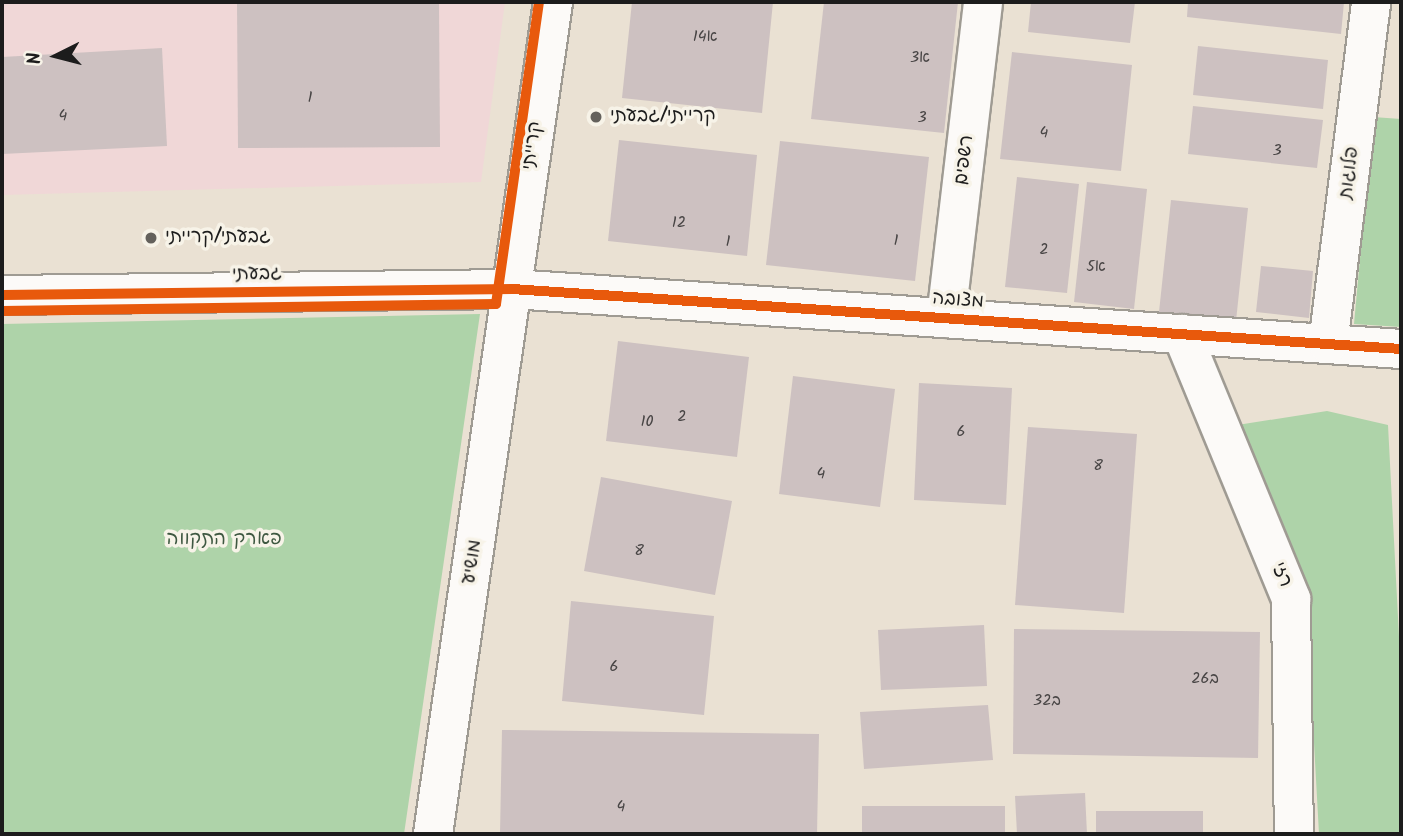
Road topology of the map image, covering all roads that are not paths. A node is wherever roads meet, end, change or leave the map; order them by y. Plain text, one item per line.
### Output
1 (553, 2) edge
2 (983, 2) edge
3 (1371, 2) edge
4 (512, 289) junction
5 (2, 295) edge
6 (946, 318) junction
7 (1182, 334) junction
8 (1328, 344) junction
9 (1401, 349) edge
10 (433, 834) edge
11 (1294, 834) edge

1 - 4 street, קרייתי
2 - 6 street, רשפים
3 - 8 street, פלוגות
4 - 5 street, גבעתי
4 - 6 street, מצובה
4 - 10 street, מושיע
6 - 7 street, מצובה
7 - 8 street, מצובה
7 - 11 street, רזי
8 - 9 street, מצובה

